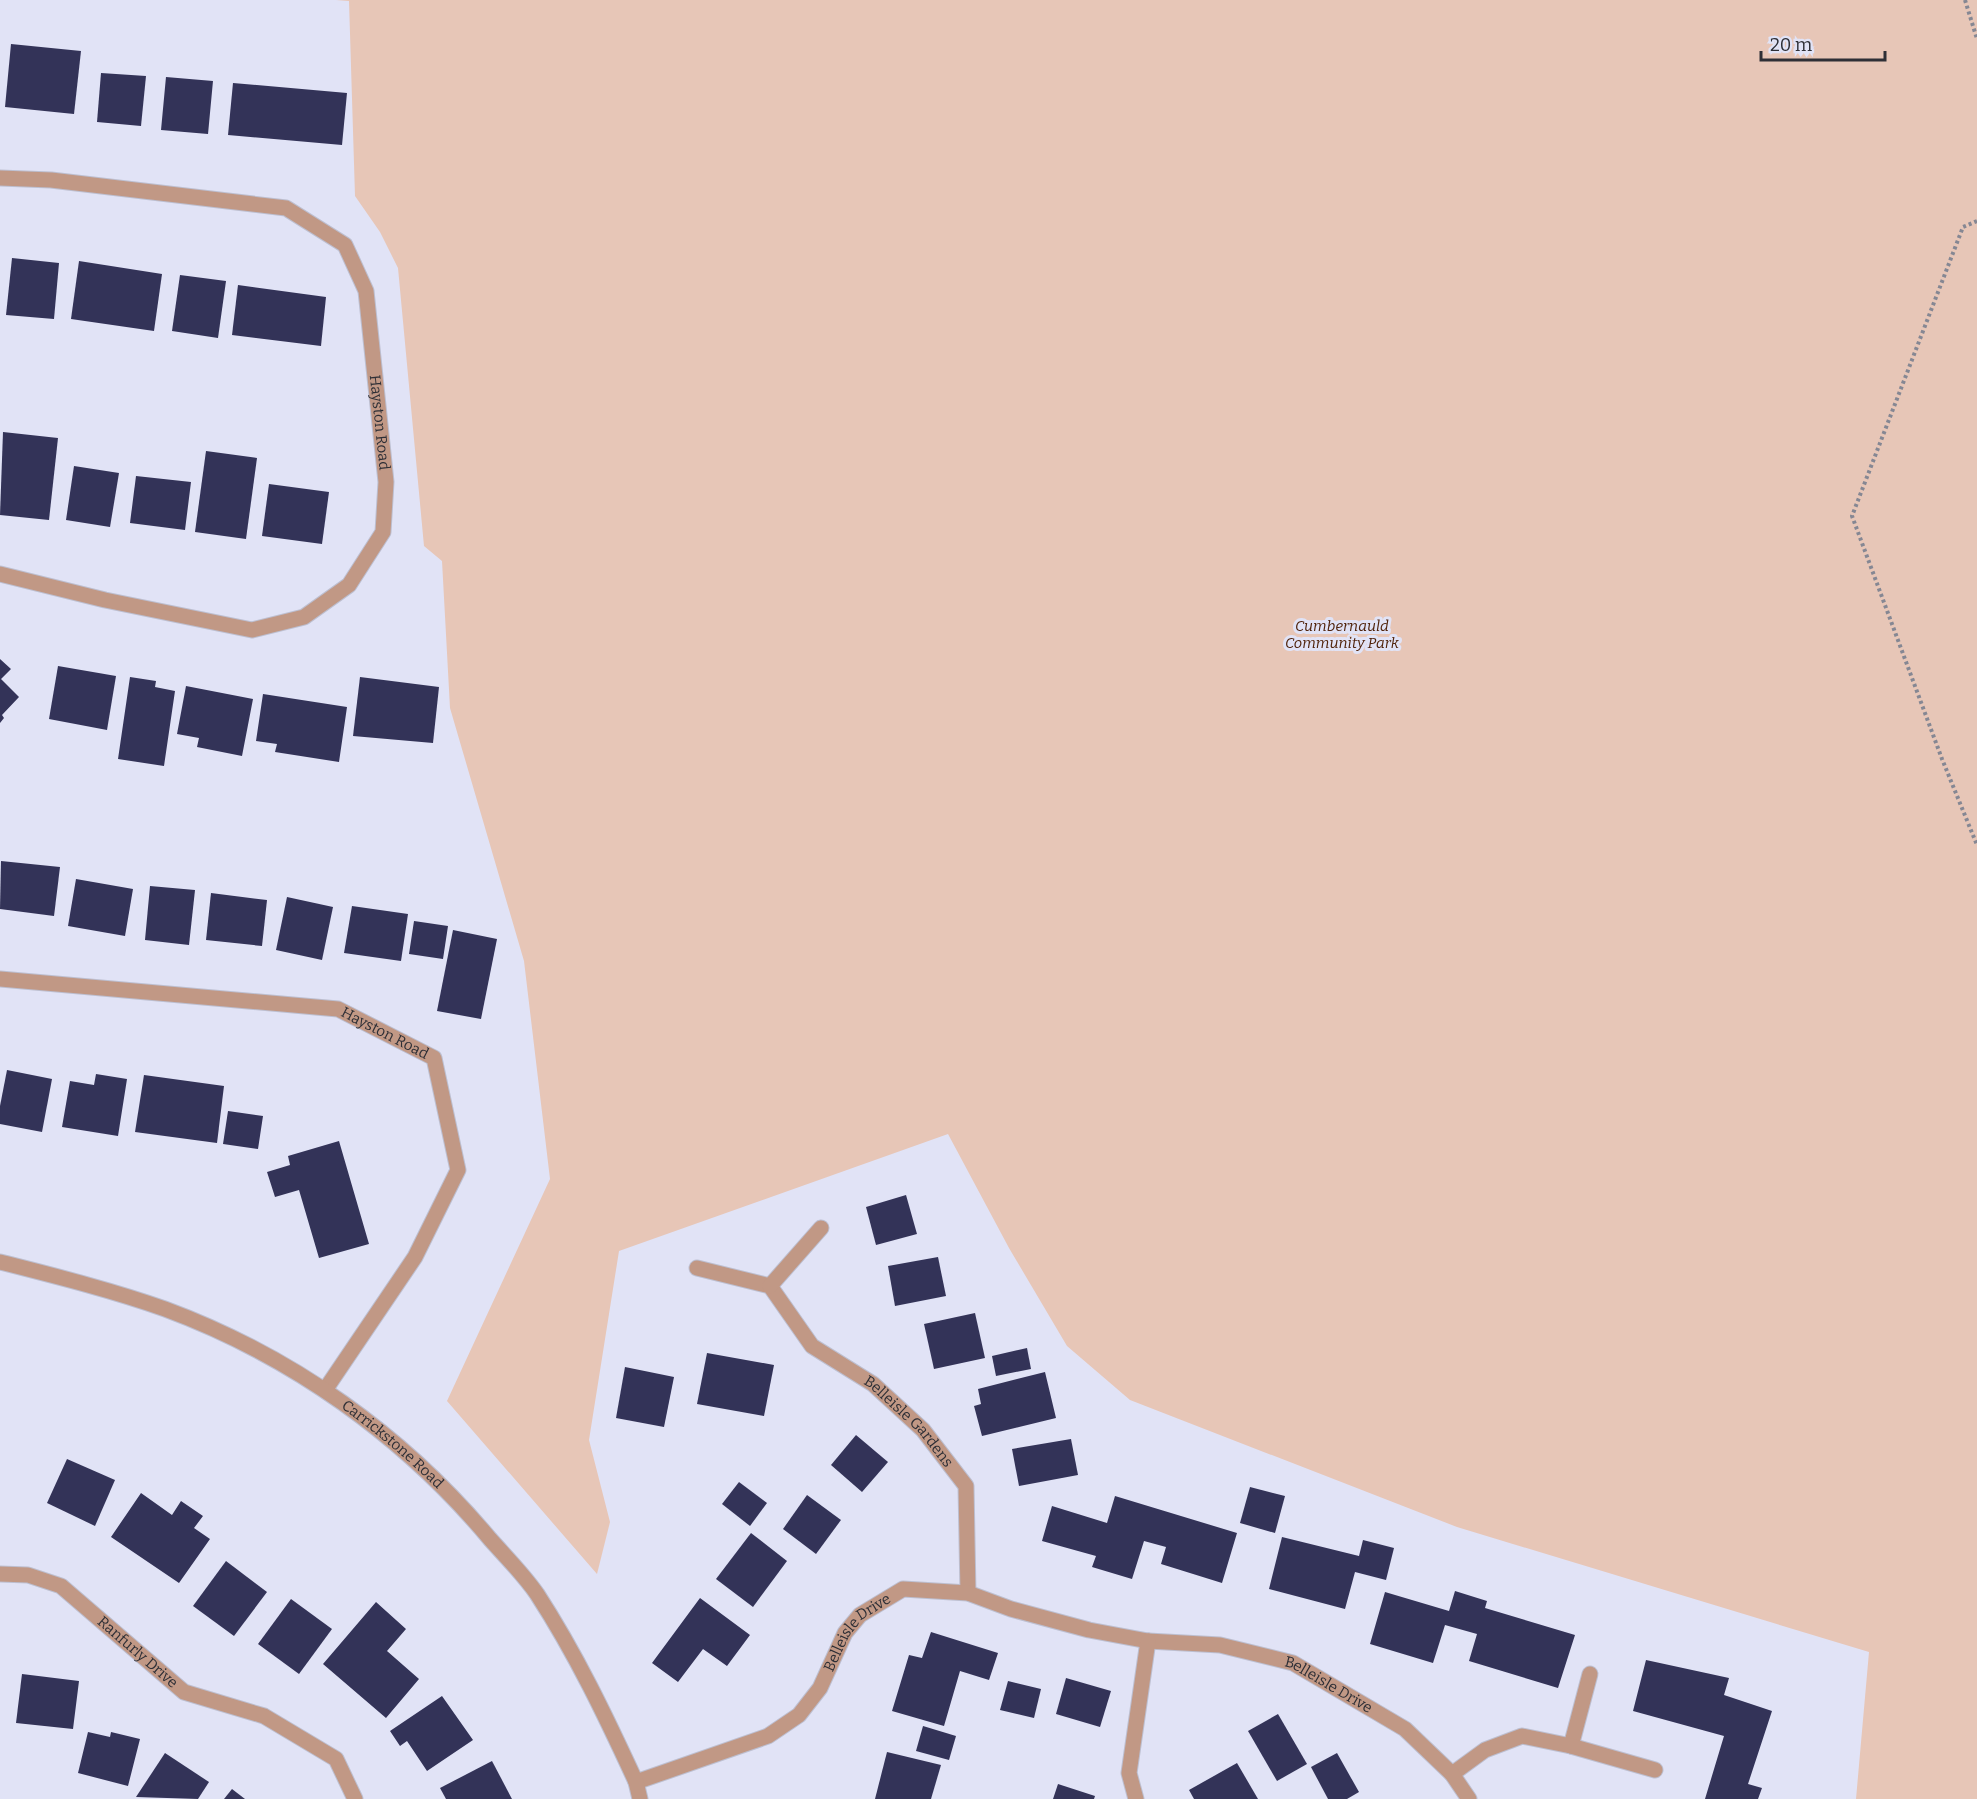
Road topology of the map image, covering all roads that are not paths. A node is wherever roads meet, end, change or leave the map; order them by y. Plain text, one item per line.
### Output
1 (0, 178) edge
2 (0, 574) edge
3 (0, 979) edge
4 (820, 1228) dead end
5 (0, 1262) edge
6 (697, 1268) dead end
7 (770, 1286) junction
8 (326, 1390) junction
9 (0, 1574) edge
10 (968, 1593) junction
11 (1148, 1641) junction
12 (1590, 1674) dead end
13 (1571, 1746) junction
14 (1655, 1770) dead end
15 (1452, 1774) junction
16 (636, 1782) junction
17 (355, 1799) edge
18 (640, 1799) edge
19 (1136, 1799) edge
20 (1469, 1799) edge

1 - 2 street, Hayston Road
3 - 8 street, Hayston Road
4 - 7 street
5 - 8 street, Carrickstone Road
6 - 7 street
7 - 10 street, Belleisle Gardens
8 - 16 street, Carrickstone Road
9 - 17 street, Ranfurly Drive
10 - 11 street, Belleisle Drive
10 - 16 street, Belleisle Drive
11 - 15 street, Belleisle Drive
11 - 19 street
12 - 13 street
13 - 14 street
13 - 15 street
15 - 20 street, Belleisle Drive
16 - 18 street, Carrickstone Road

